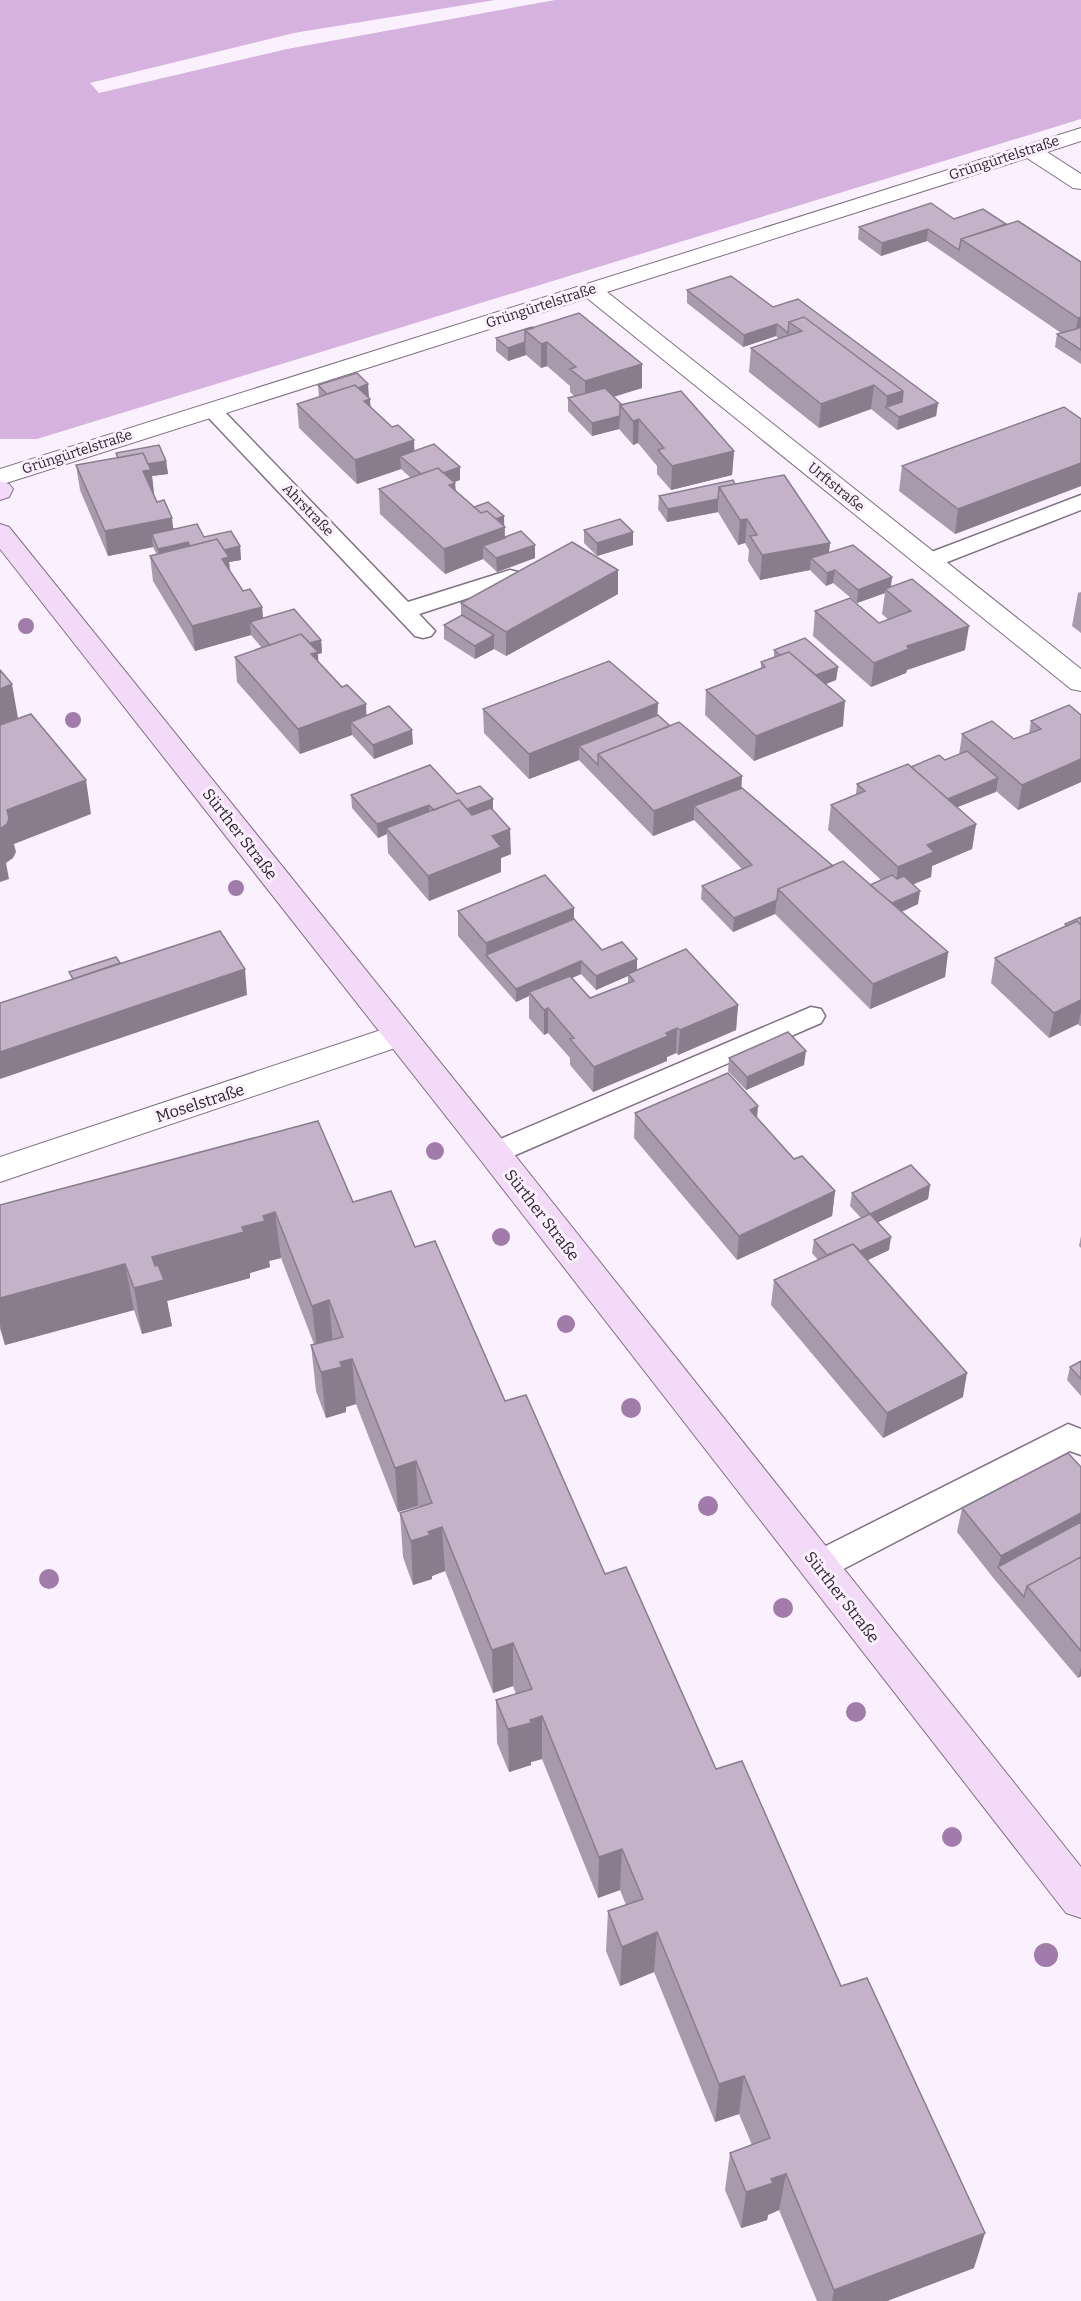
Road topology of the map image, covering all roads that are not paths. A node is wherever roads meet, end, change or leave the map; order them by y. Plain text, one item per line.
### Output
1 (1081, 134) edge
2 (1029, 150) junction
3 (1081, 183) edge
4 (591, 290) junction
5 (212, 410) junction
6 (0, 477) edge
7 (1081, 502) edge
8 (0, 532) edge
9 (929, 561) junction
10 (510, 577) edge
11 (404, 611) junction
12 (423, 631) dead end
13 (1081, 683) edge
14 (811, 1016) dead end
15 (399, 1035) junction
16 (494, 1153) junction
17 (0, 1170) edge
18 (1081, 1442) edge
19 (818, 1566) junction
20 (1081, 1899) edge

1 - 2 street, Grüngürtelstraße
2 - 3 street
2 - 4 street, Grüngürtelstraße
4 - 5 street, Grüngürtelstraße
4 - 9 street, Urftstraße
5 - 6 street, Grüngürtelstraße
5 - 11 lane, Ahrstraße
7 - 9 lane
8 - 15 street, Sürther Straße
9 - 13 street, Urftstraße
10 - 11 lane
11 - 12 lane, Ahrstraße
14 - 16 lane
15 - 16 street, Sürther Straße
15 - 17 street, Moselstraße
16 - 19 street, Sürther Straße
18 - 19 lane
19 - 20 street, Sürther Straße

